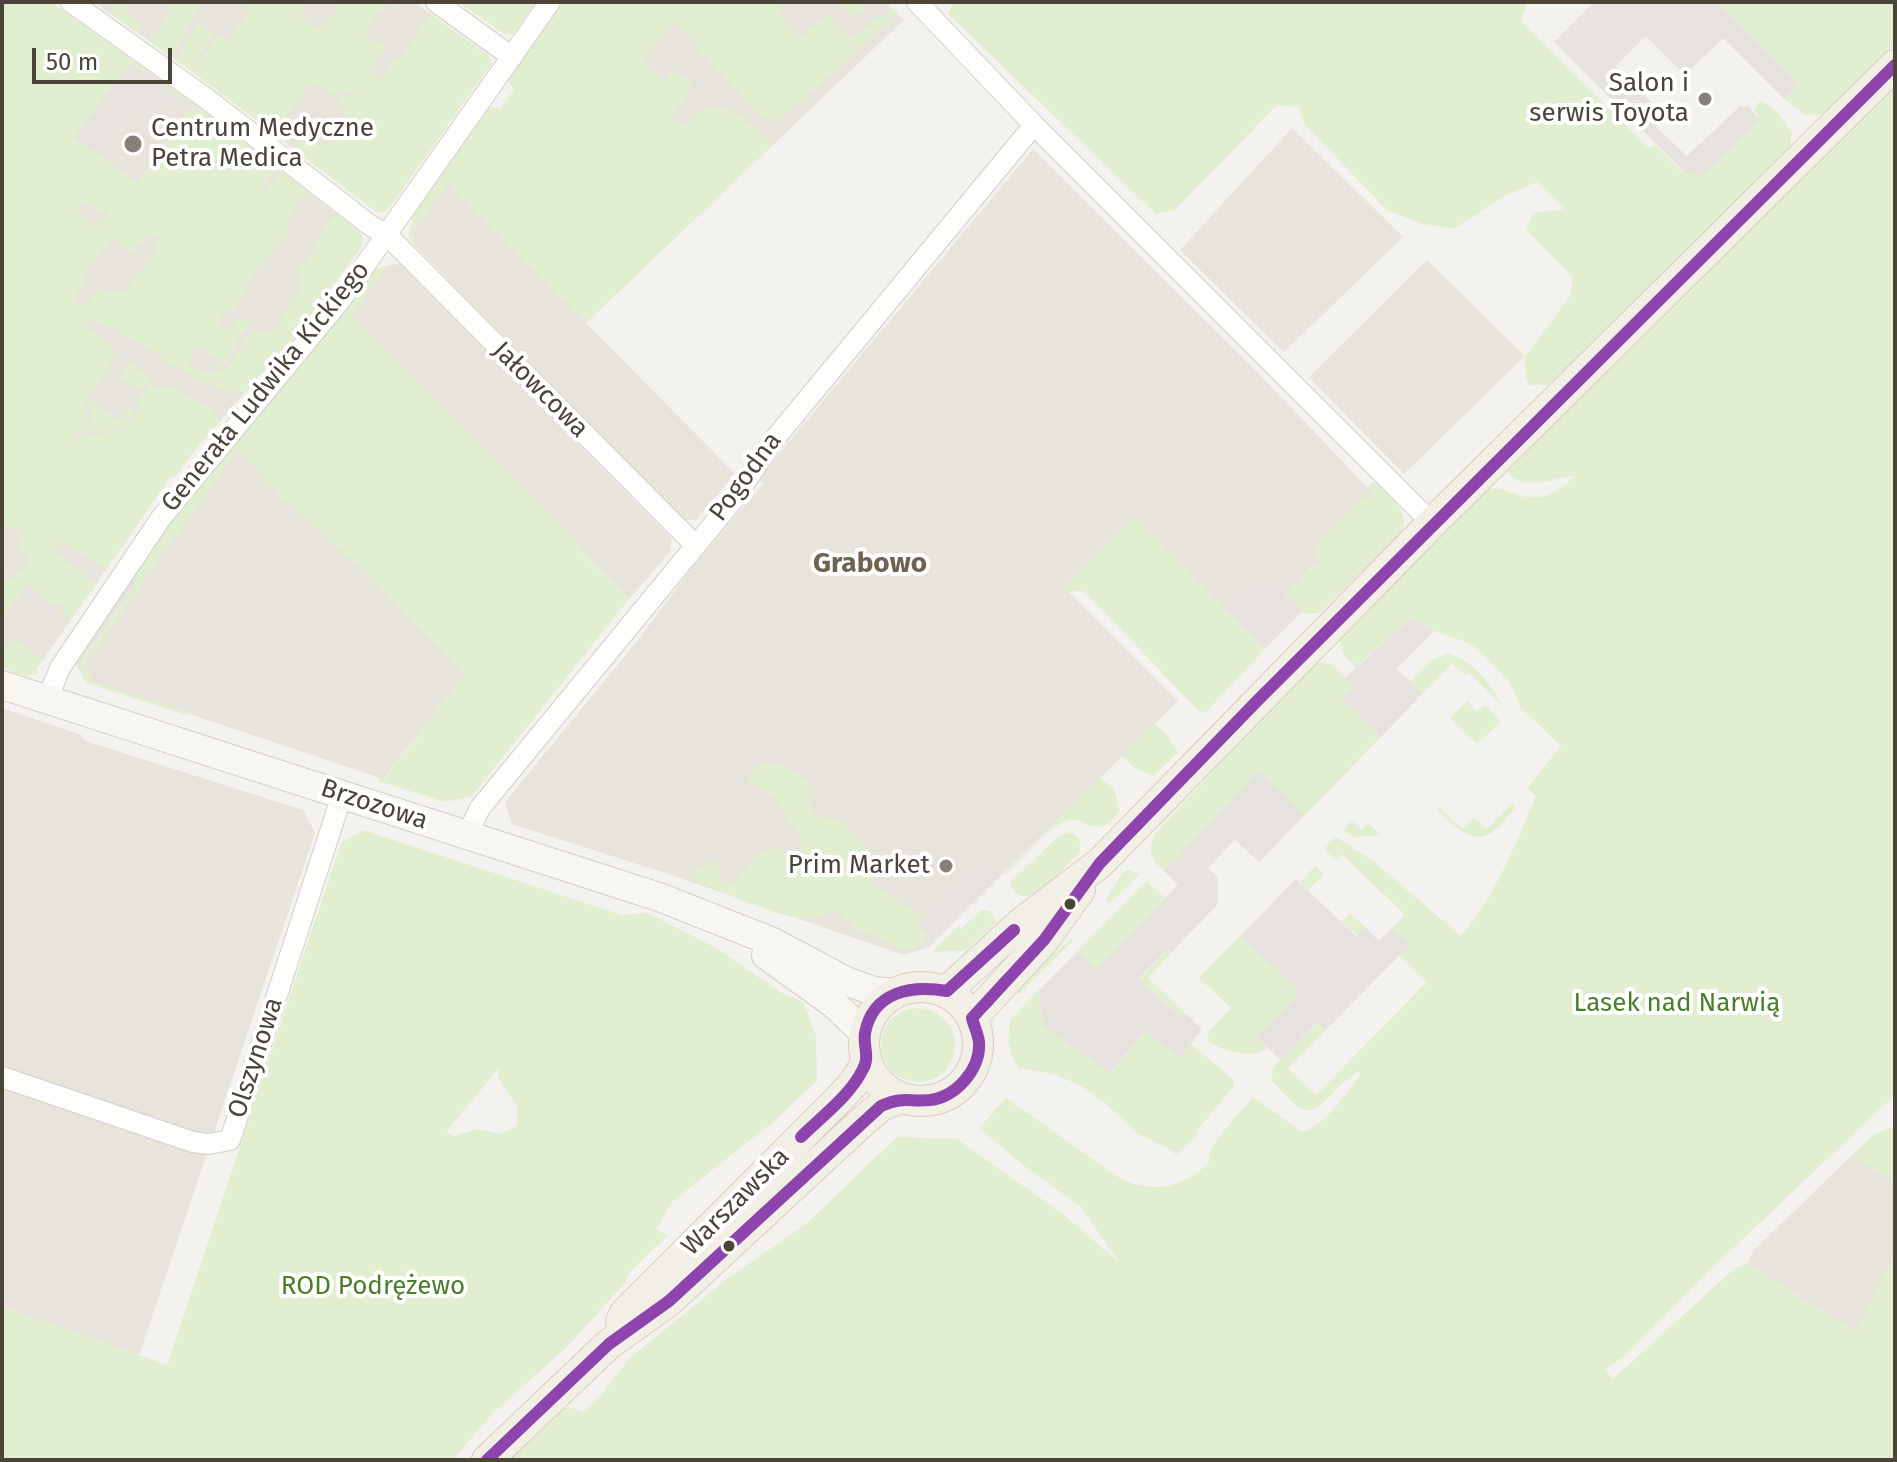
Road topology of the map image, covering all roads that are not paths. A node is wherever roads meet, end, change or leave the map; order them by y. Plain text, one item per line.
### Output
1 (71, 2) edge
2 (436, 2) edge
3 (550, 2) edge
4 (926, 6) edge
5 (512, 57) junction
6 (1895, 65) edge
7 (1034, 125) junction
8 (386, 234) junction
9 (1432, 523) junction
10 (695, 545) junction
11 (2, 685) edge
12 (47, 700) junction
13 (342, 795) junction
14 (467, 835) junction
15 (1100, 863) junction
16 (743, 932) junction
17 (947, 991) junction
18 (895, 993) junction
19 (972, 1018) junction
20 (866, 1048) junction
21 (2, 1077) edge
22 (901, 1098) junction
23 (609, 1344) junction
24 (487, 1460) edge

1 - 8 street, Jałowcowa
2 - 5 street
3 - 5 street, Generała Ludwika Kickiego
4 - 7 street
5 - 8 street, Generała Ludwika Kickiego
6 - 9 main road
7 - 9 street
7 - 10 street, Pogodna
8 - 10 street, Jałowcowa
8 - 12 street, Generała Ludwika Kickiego
9 - 15 main road
10 - 14 street, Pogodna
11 - 12 main road, Brzozowa
12 - 13 main road, Brzozowa
13 - 14 main road, Brzozowa
13 - 21 street, Olszynowa
14 - 16 main road, Brzozowa
15 - 17 main road
15 - 19 main road
16 - 18 main road, Brzozowa
16 - 20 main road, Brzozowa
17 - 18 main road
17 - 19 main road
18 - 20 main road
19 - 22 main road
20 - 22 main road
20 - 23 main road, Warszawska
22 - 23 main road, Warszawska
23 - 24 main road, Warszawska

